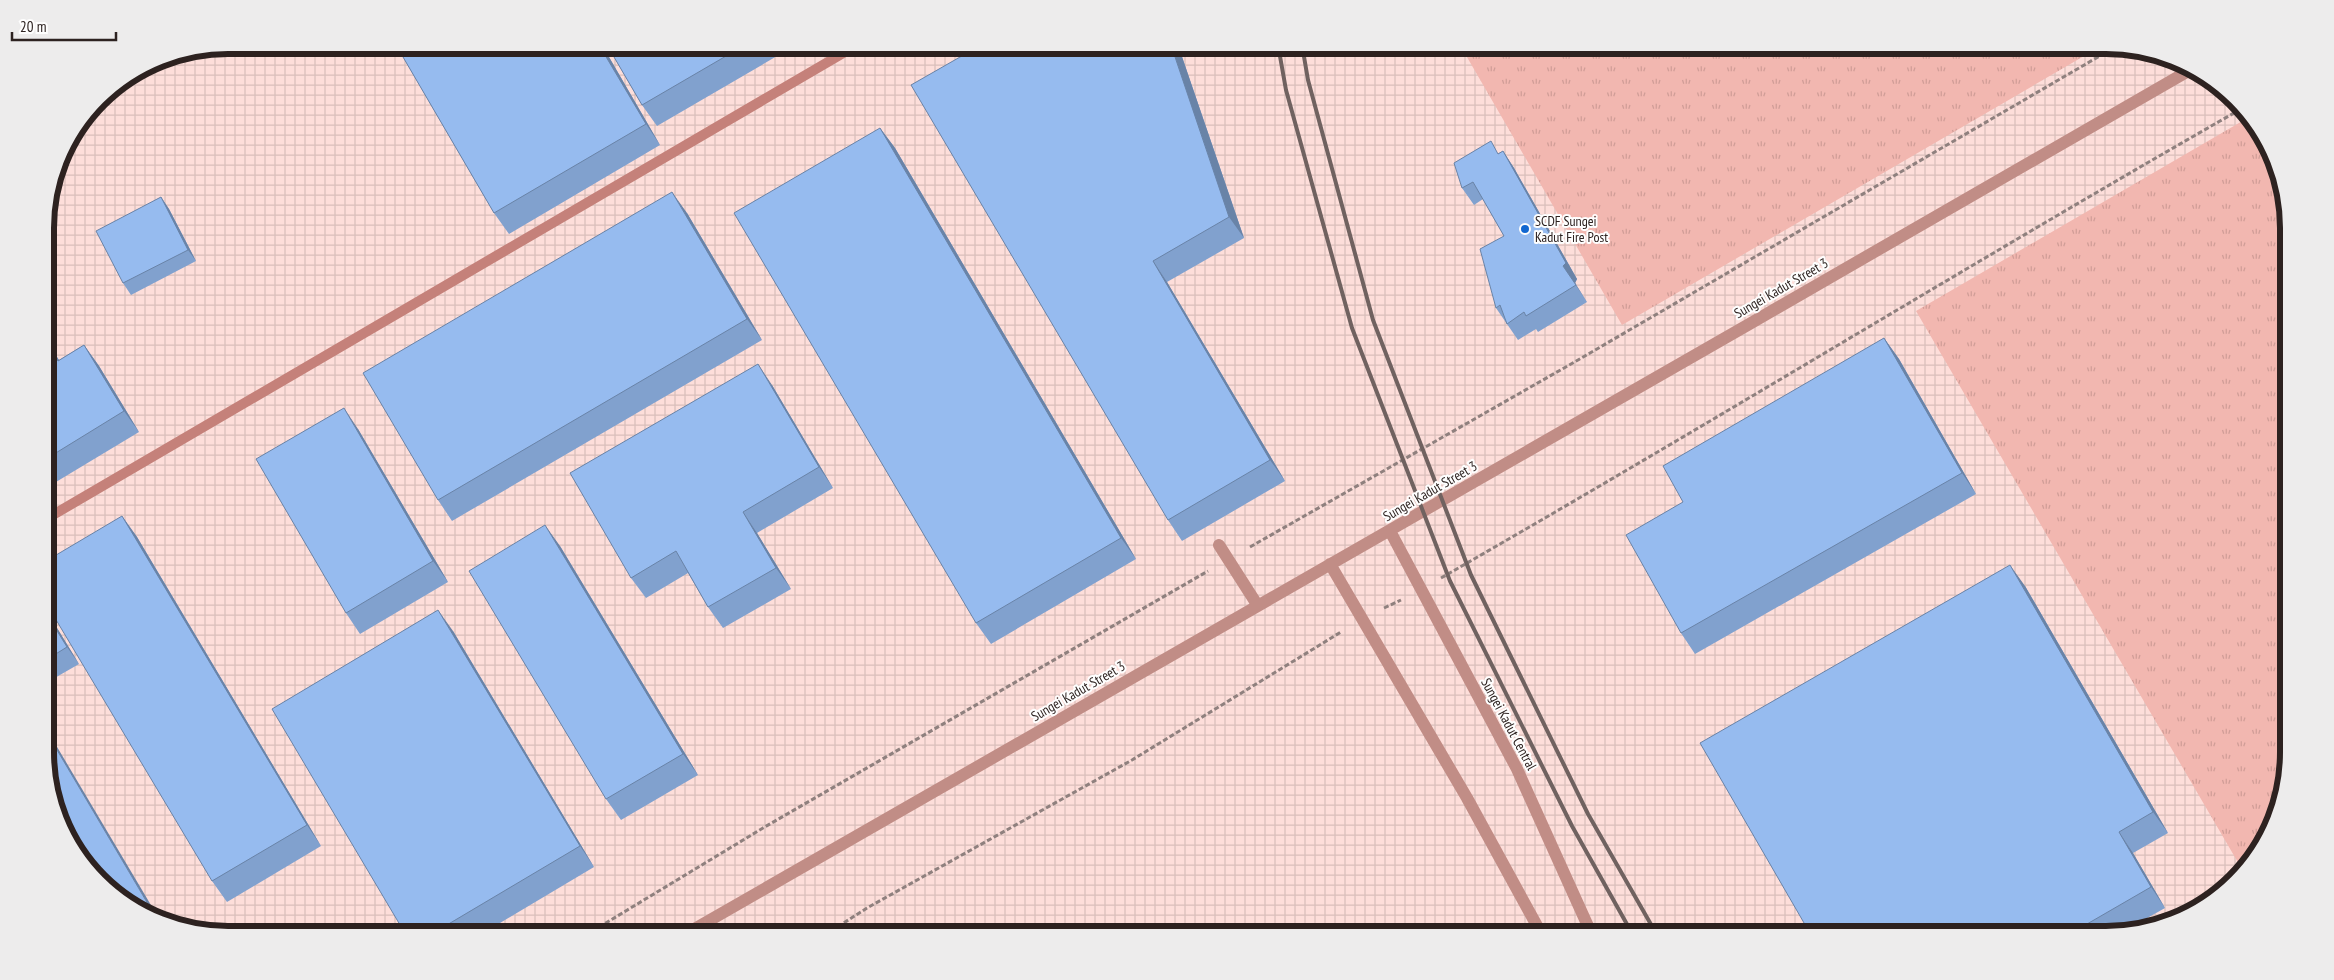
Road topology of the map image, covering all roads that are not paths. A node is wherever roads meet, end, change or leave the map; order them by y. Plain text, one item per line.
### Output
1 (2185, 73) edge
2 (1390, 531) junction
3 (1219, 545) dead end
4 (1330, 564) junction
5 (1258, 606) junction
6 (700, 926) edge
7 (1537, 926) edge
8 (1588, 926) edge

1 - 2 street, Sungei Kadut Street 3
2 - 4 street, Sungei Kadut Street 3
2 - 8 street, Sungei Kadut Central
3 - 5 street
4 - 5 street, Sungei Kadut Street 3
4 - 7 street
5 - 6 street, Sungei Kadut Street 3

